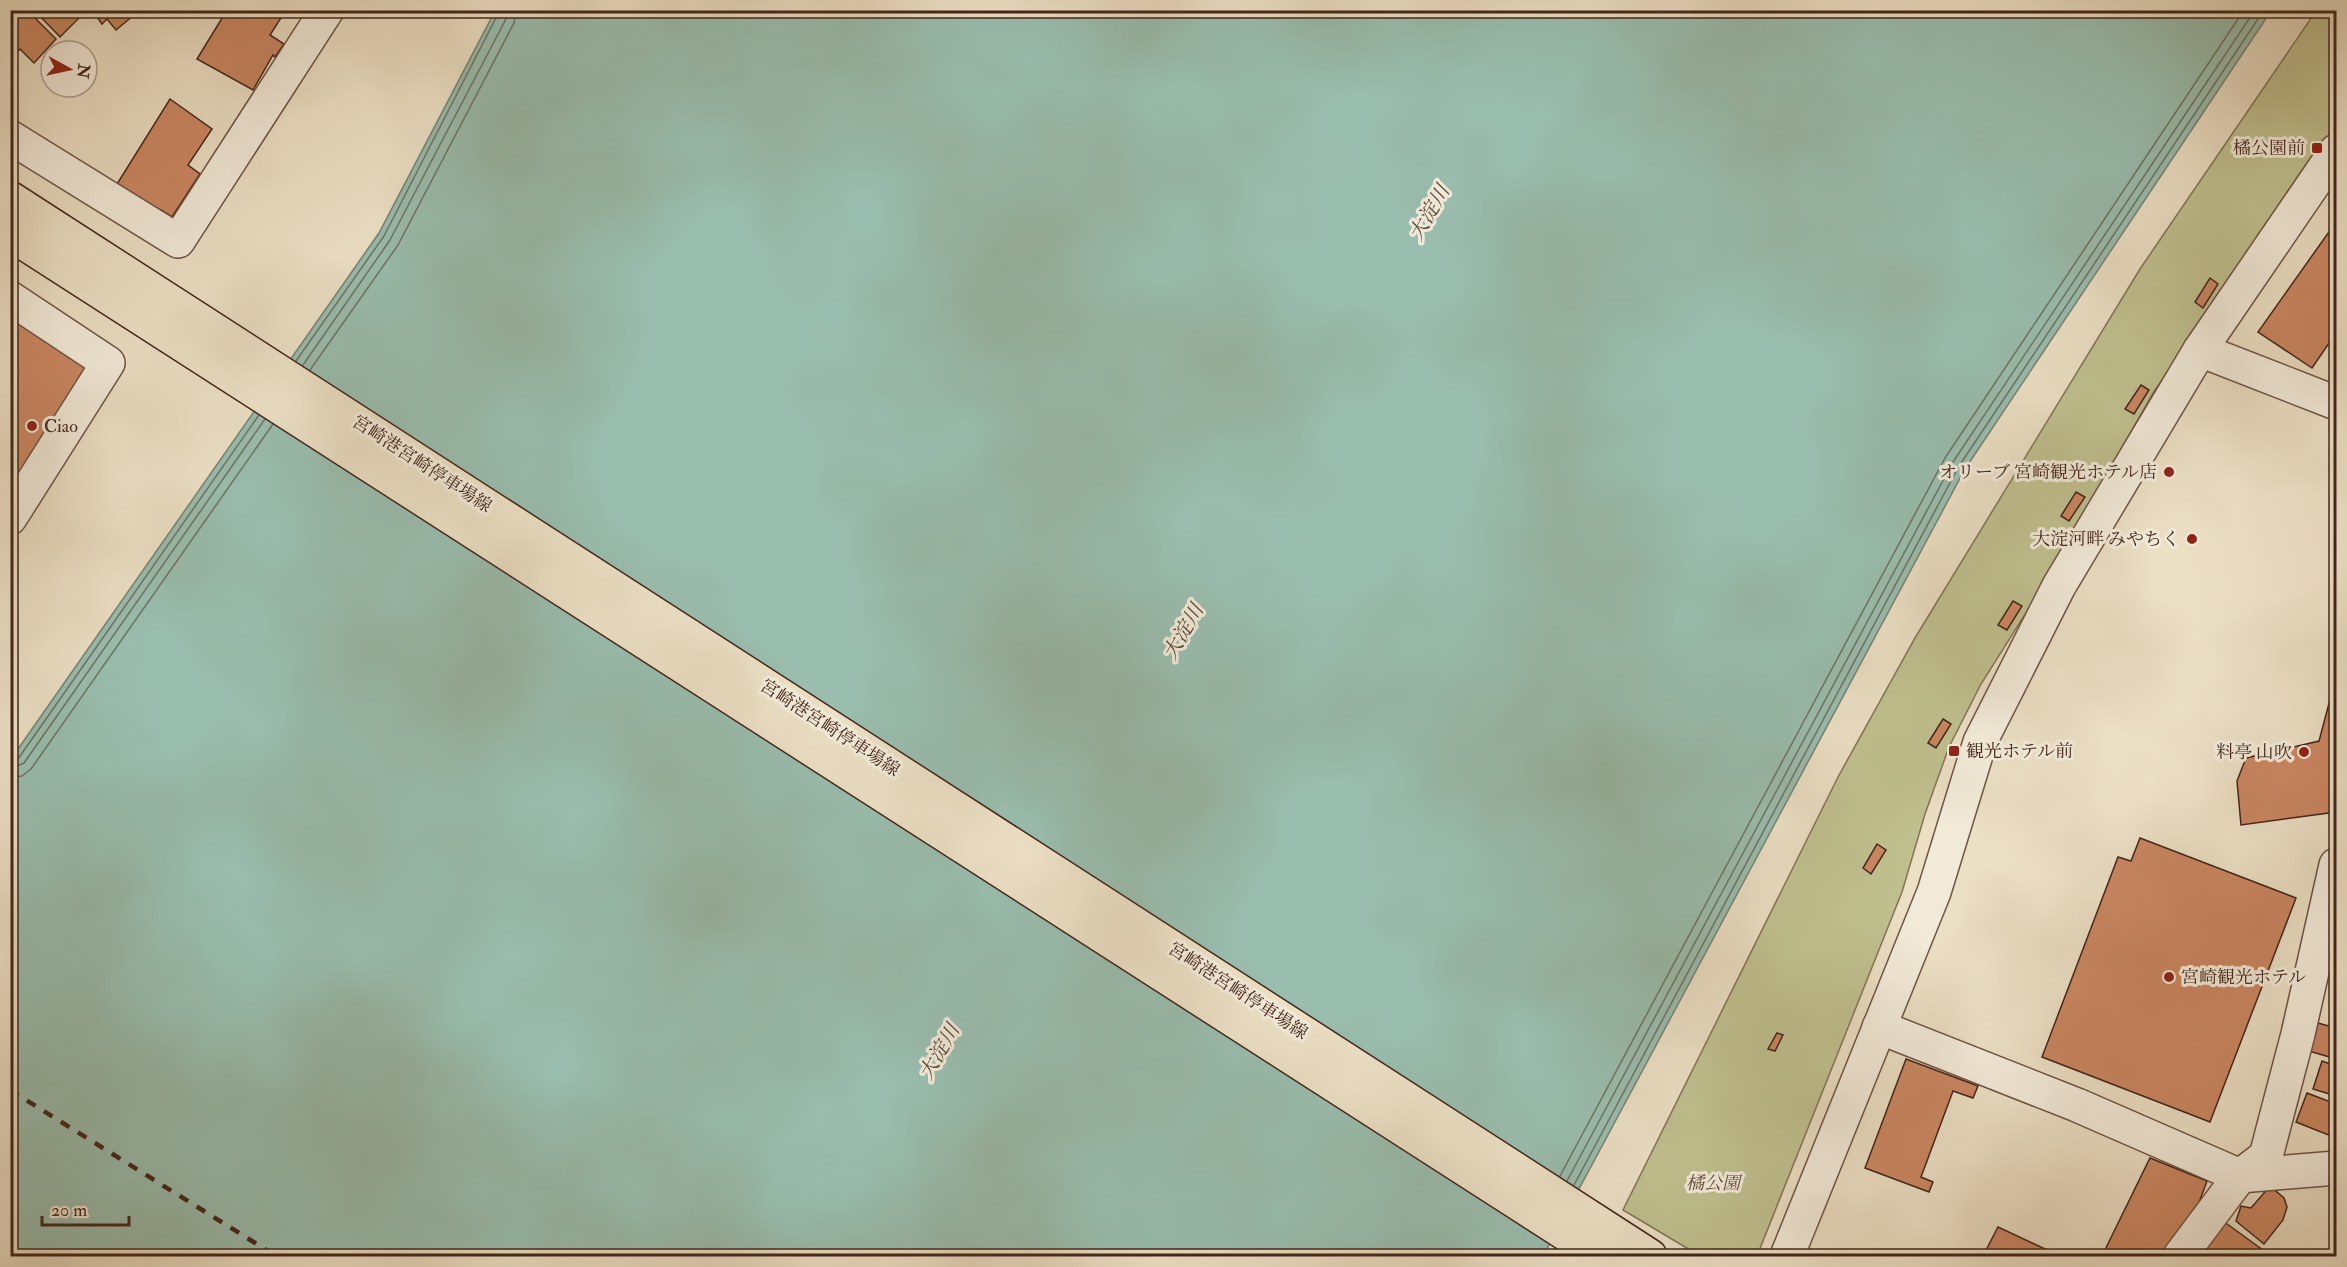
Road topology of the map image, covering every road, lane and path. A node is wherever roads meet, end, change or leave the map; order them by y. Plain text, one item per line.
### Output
1 (327, 10) edge
2 (10, 137) edge
3 (2337, 151) edge
4 (10, 198) edge
5 (10, 234) edge
6 (10, 298) edge
7 (205, 341) junction
8 (2199, 350) junction
9 (2337, 403) edge
10 (10, 518) edge
11 (2337, 865) edge
12 (1879, 1028) junction
13 (2337, 1168) edge
14 (2240, 1176) junction
15 (1600, 1257) edge
16 (1650, 1257) edge
17 (1787, 1257) edge
18 (2180, 1257) edge

1 - 2 street
3 - 8 street
4 - 7 main road, 宮崎港宮崎停車場線
5 - 7 main road, 宮崎港宮崎停車場線
6 - 10 street
7 - 15 main road, 宮崎港宮崎停車場線
7 - 16 main road, 宮崎港宮崎停車場線
8 - 9 street
8 - 12 street
11 - 14 street
12 - 14 street
12 - 17 street
13 - 14 street
14 - 18 street

